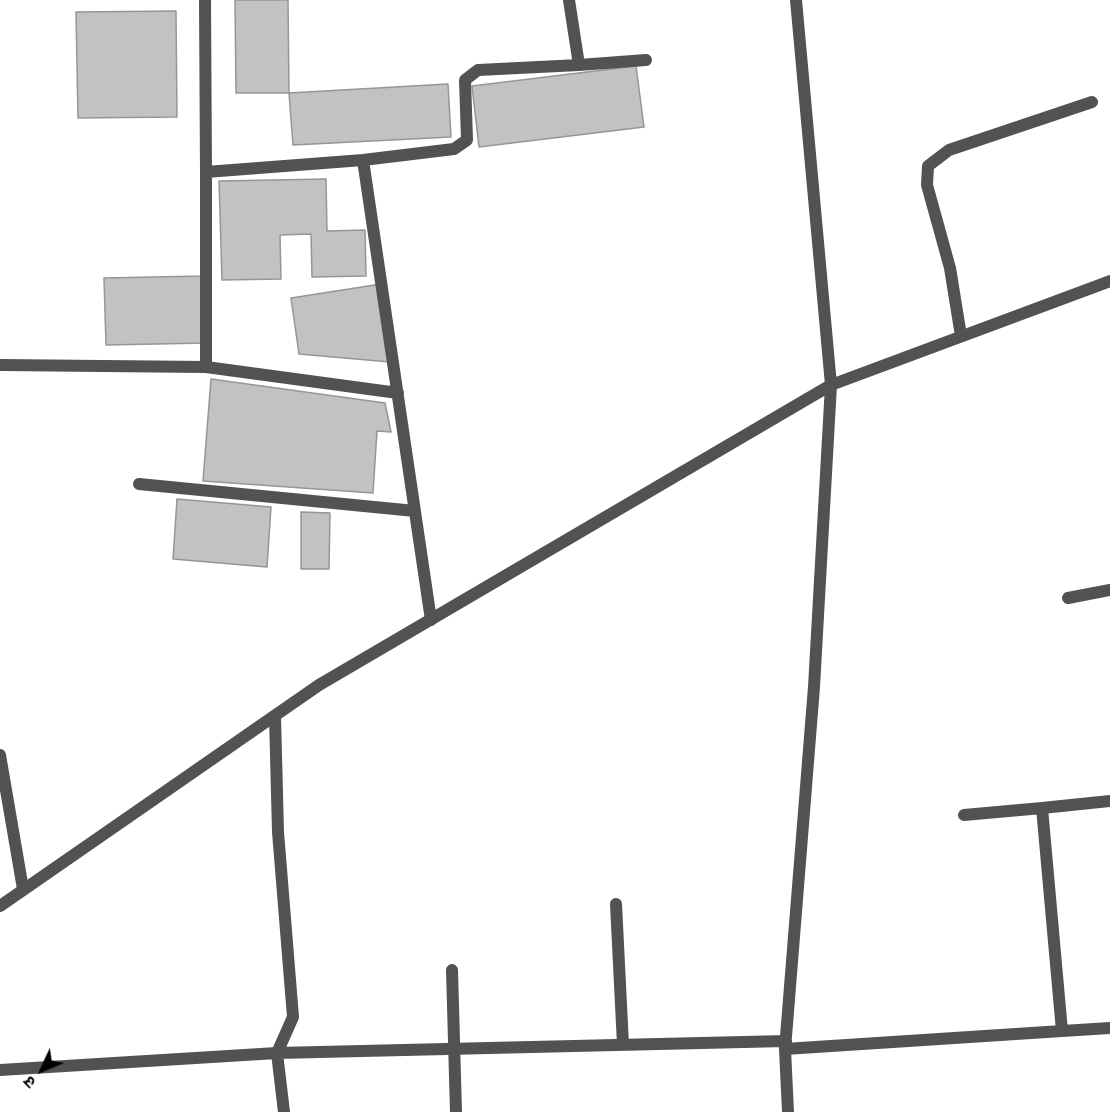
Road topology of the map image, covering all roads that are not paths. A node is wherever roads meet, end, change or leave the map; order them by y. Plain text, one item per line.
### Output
1 (205, 0) edge
2 (569, 0) edge
3 (796, 0) edge
4 (646, 60) dead end
5 (579, 65) junction
6 (1092, 102) dead end
7 (363, 160) junction
8 (206, 172) junction
9 (1110, 281) edge
10 (961, 336) junction
11 (0, 364) edge
12 (206, 367) junction
13 (831, 385) junction
14 (398, 393) junction
15 (139, 484) dead end
16 (415, 511) junction
17 (1110, 590) edge
18 (1068, 598) dead end
19 (431, 620) junction
20 (275, 716) junction
21 (0, 755) edge
22 (1110, 801) edge
23 (1042, 808) junction
24 (963, 815) dead end
25 (23, 889) junction
26 (616, 904) dead end
27 (0, 906) edge
28 (452, 970) dead end
29 (1110, 1028) edge
30 (1062, 1031) junction
31 (623, 1045) junction
32 (786, 1045) junction
33 (453, 1049) junction
34 (278, 1053) junction
35 (0, 1070) edge
36 (284, 1112) edge
37 (456, 1112) edge
38 (788, 1112) edge

1 - 8 street
2 - 5 street
3 - 13 street
4 - 5 street
5 - 7 street
6 - 10 street
7 - 8 street
7 - 14 street
8 - 12 street
9 - 10 street
10 - 13 street
11 - 12 street
12 - 14 street
13 - 19 street
13 - 32 street
14 - 16 street
15 - 16 street
16 - 19 street
17 - 18 street
19 - 20 street
20 - 25 street
20 - 34 street
21 - 25 street
22 - 23 street
23 - 24 street
23 - 30 street
25 - 27 street
26 - 31 street
28 - 33 street
29 - 30 street
30 - 32 street
31 - 32 street
31 - 33 street
32 - 38 street
33 - 34 street
33 - 37 street
34 - 35 street
34 - 36 street

